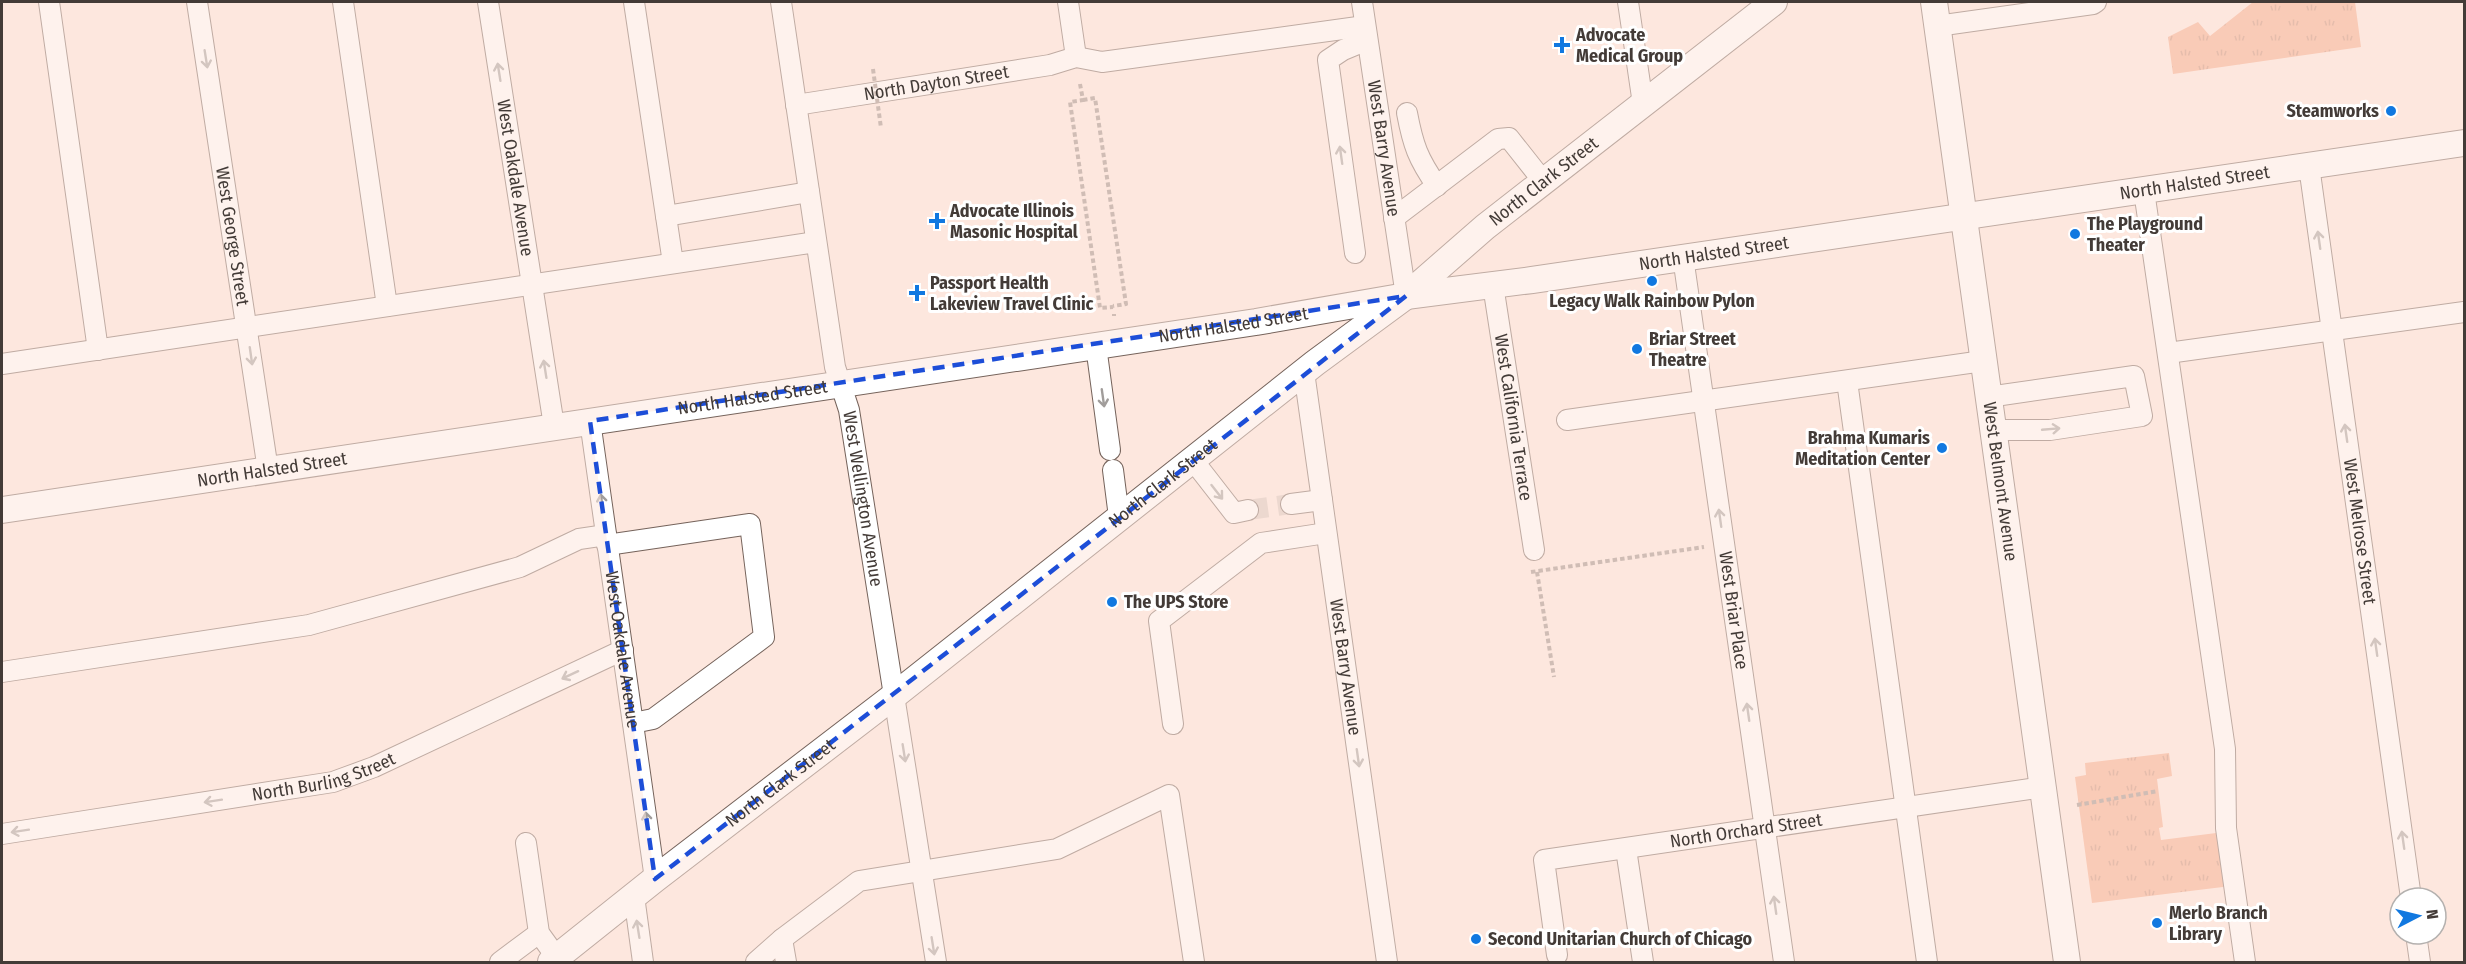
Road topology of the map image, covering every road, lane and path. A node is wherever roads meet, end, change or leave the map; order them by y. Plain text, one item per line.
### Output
1 (49, 2) edge
2 (197, 2) edge
3 (343, 2) edge
4 (488, 2) edge
5 (634, 2) edge
6 (781, 2) edge
7 (1068, 2) edge
8 (1363, 2) edge
9 (1628, 2) edge
10 (1774, 2) edge
11 (2095, 3) edge
12 (1935, 14) edge
13 (1366, 33) junction
14 (1076, 57) junction
15 (873, 69) dead end
16 (1080, 84) dead end
17 (1083, 100) junction
18 (1643, 104) junction
19 (796, 105) junction
20 (1412, 112) dead end
21 (881, 128) dead end
22 (2464, 143) edge
23 (2308, 166) junction
24 (1543, 181) junction
25 (1441, 183) junction
26 (2144, 190) junction
27 (809, 192) junction
28 (666, 216) junction
29 (1963, 216) junction
30 (1394, 219) junction
31 (816, 242) junction
32 (1355, 253) dead end
33 (1683, 257) junction
34 (673, 263) junction
35 (532, 285) junction
36 (1493, 285) junction
37 (1406, 296) junction
38 (387, 306) junction
39 (2464, 312) edge
40 (246, 328) junction
41 (2332, 330) junction
42 (1096, 346) junction
43 (98, 350) junction
44 (2168, 353) junction
45 (1983, 361) junction
46 (2, 364) edge
47 (1304, 372) junction
48 (1847, 381) junction
49 (841, 384) junction
50 (1988, 397) junction
51 (1704, 401) junction
52 (1567, 420) dead end
53 (590, 421) junction
54 (554, 426) junction
55 (1993, 430) junction
56 (1110, 450) dead end
57 (1192, 459) junction
58 (267, 470) junction
59 (1113, 470) dead end
60 (1322, 501) junction
61 (1291, 504) tunnel mouth
62 (2, 510) edge
63 (1248, 510) tunnel mouth
64 (1119, 517) junction
65 (1326, 533) junction
66 (607, 540) junction
67 (1704, 547) dead end
68 (1534, 550) joint
69 (1531, 572) dead end
70 (1537, 572) junction
71 (623, 650) junction
72 (2, 672) edge
73 (1554, 677) dead end
74 (895, 695) junction
75 (633, 723) junction
76 (1173, 724) dead end
77 (2043, 787) junction
78 (2158, 791) dead end
79 (2077, 805) dead end
80 (1906, 807) junction
81 (1765, 828) junction
82 (2, 834) edge
83 (526, 843) dead end
84 (1626, 849) junction
85 (922, 871) junction
86 (655, 879) junction
87 (2409, 886) edge
88 (634, 896) junction
89 (538, 933) junction
90 (782, 939) junction
91 (2418, 946) edge
92 (1557, 955) dead end
93 (561, 958) edge
94 (500, 963) edge
95 (643, 963) edge
96 (756, 963) edge
97 (786, 963) edge
98 (936, 963) edge
99 (1194, 963) edge
100 (1387, 963) edge
101 (1643, 963) edge
102 (1784, 963) edge
103 (1927, 963) edge
104 (2067, 963) edge
105 (2245, 963) edge
106 (2420, 963) edge

1 - 43 street
2 -> 40 street, West George Street
3 - 38 street
35 -> 4 street, West Oakdale Avenue
5 - 28 street
6 - 19 street, West Wellington Avenue
7 - 14 street
8 - 13 street, West Barry Avenue
9 - 18 street
10 - 18 main road, North Clark Street
11 - 12 street
12 - 29 main road, West Belmont Avenue
13 - 14 street
13 - 30 street, West Barry Avenue
32 -> 13 street
14 - 19 street, North Dayton Street
15 - 21 path, bridge
16 - 17 path
17 - 17 path
18 - 24 main road, North Clark Street
19 - 27 street, West Wellington Avenue
20 - 25 street
22 - 23 main road, North Halsted Street
23 - 26 main road, North Halsted Street
41 -> 23 street, West Melrose Street
24 - 25 street
24 - 37 main road, North Clark Street
25 - 30 street
26 - 29 main road, North Halsted Street
26 - 44 street
27 - 28 street
27 - 31 street, West Wellington Avenue
28 - 34 street
29 - 33 main road, North Halsted Street
29 - 45 main road, West Belmont Avenue
30 - 37 street, West Barry Avenue
31 - 34 street
31 - 49 street, West Wellington Avenue
33 - 36 main road, North Halsted Street
33 - 51 street, West Briar Place
34 - 35 street
35 - 38 street
54 -> 35 street, West Oakdale Avenue
36 - 37 main road, North Halsted Street
36 - 68 street, West California Terrace
37 - 42 main road, North Halsted Street
37 - 47 main road, North Clark Street
38 - 40 street
39 - 41 street
40 - 43 street
40 -> 58 street, West George Street
41 - 44 street
87 -> 41 street, West Melrose Street
42 - 49 main road, North Halsted Street
42 -> 56 street
43 - 46 street
44 - 105 street
45 - 48 street
45 - 50 main road, West Belmont Avenue
47 - 57 main road, North Clark Street
47 - 60 street, West Barry Avenue
48 - 51 street
48 - 80 street
49 - 53 main road, North Halsted Street
49 - 74 street, West Wellington Avenue
50 - 55 main road, West Belmont Avenue
55 -> 50 street
51 - 52 street
81 -> 51 street, West Briar Place
53 - 54 main road, North Halsted Street
66 -> 53 street, West Oakdale Avenue
54 - 58 main road, North Halsted Street
55 - 77 main road, West Belmont Avenue
57 -> 63 street
57 - 64 main road, North Clark Street
58 - 62 main road, North Halsted Street
59 - 64 street
60 - 61 street
60 - 65 street, West Barry Avenue
64 - 74 main road, North Clark Street
65 - 76 street
65 -> 100 street, West Barry Avenue
66 - 71 street, West Oakdale Avenue
66 - 72 street
66 - 75 street
67 - 70 path
68 - 70 path
69 - 70 path
70 - 73 path
71 - 75 street, West Oakdale Avenue
71 -> 82 street, North Burling Street
74 -> 85 street, West Wellington Avenue
74 - 86 main road, North Clark Street
86 -> 75 street, West Oakdale Avenue
77 - 80 street, North Orchard Street
77 - 104 main road, West Belmont Avenue
78 - 79 path
80 - 81 street, North Orchard Street
80 - 103 street
81 - 84 street, North Orchard Street
102 -> 81 street, West Briar Place
83 - 89 street
84 - 92 street, North Orchard Street
84 - 101 street
85 - 90 street
85 -> 98 street, West Wellington Avenue
85 - 99 street
86 - 88 main road, North Clark Street
88 - 93 main road, North Clark Street
95 -> 88 street
89 - 93 street
89 - 94 street
90 - 96 street
90 - 97 street
91 - 106 street

